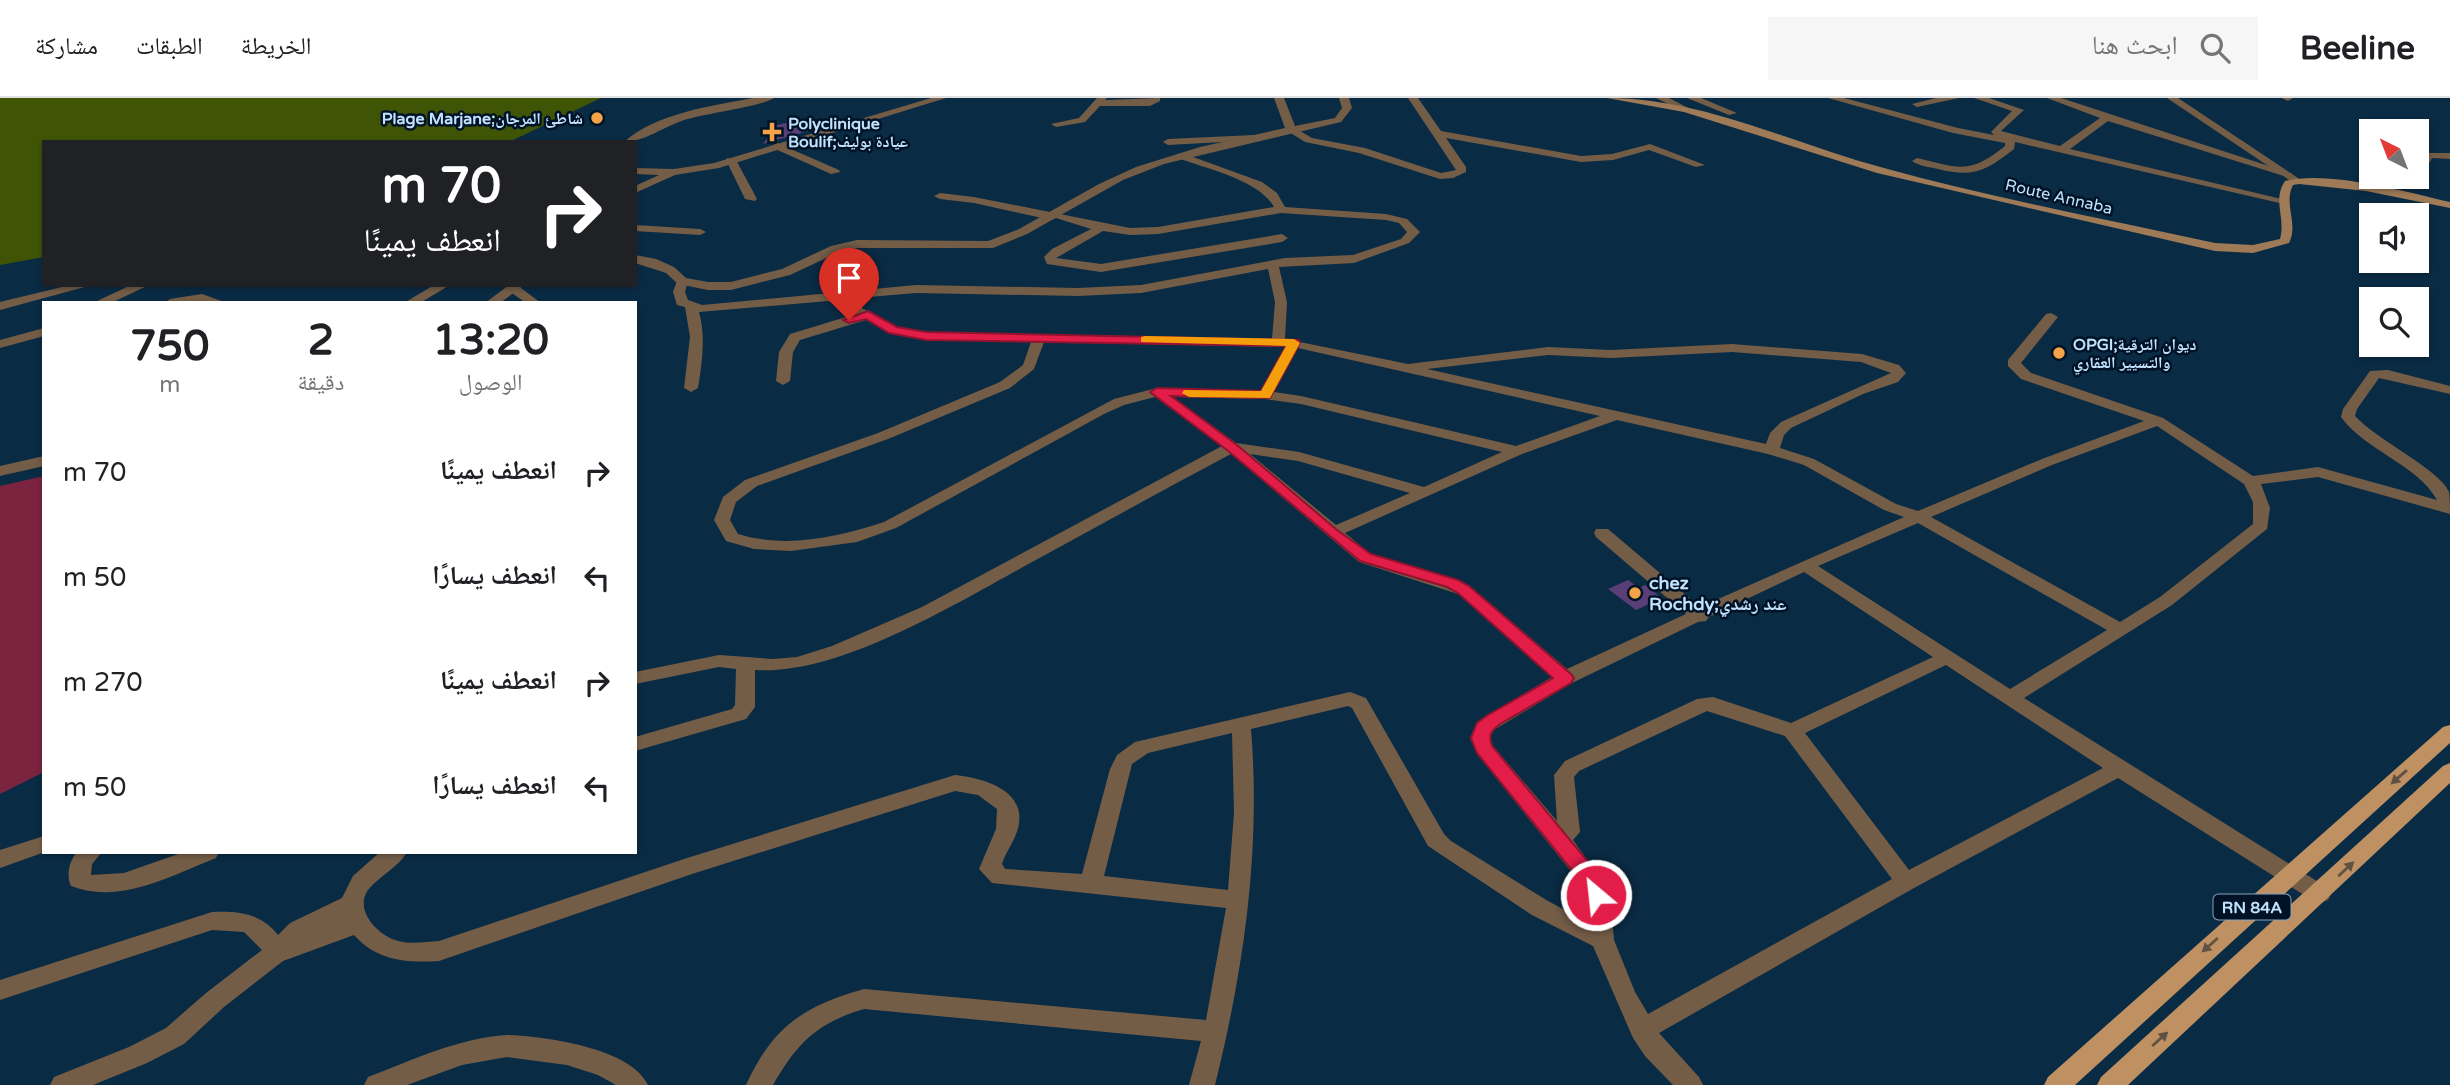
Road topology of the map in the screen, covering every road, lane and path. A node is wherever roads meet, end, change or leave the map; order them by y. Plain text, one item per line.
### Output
1 (769, 98) edge
2 (941, 98) edge
3 (1155, 98) edge
4 (1279, 98) edge
5 (1344, 98) edge
6 (1413, 98) edge
7 (1612, 98) edge
8 (1661, 98) edge
9 (1692, 98) edge
10 (1833, 98) edge
11 (1954, 98) edge
12 (1979, 98) edge
13 (2052, 98) edge
14 (2172, 98) edge
15 (1100, 101) edge
16 (1917, 104) dead end
17 (1687, 110) junction
18 (1732, 113) dead end
19 (2106, 118) junction
20 (1056, 124) dead end
21 (1291, 130) junction
22 (1437, 133) junction
23 (1254, 138) junction
24 (632, 140) edge
25 (2015, 141) junction
26 (1168, 142) dead end
27 (777, 146) junction
28 (2061, 150) junction
29 (2429, 155) edge
30 (1182, 156) junction
31 (2450, 156) edge
32 (731, 160) junction
33 (1917, 161) dead end
34 (1700, 164) dead end
35 (637, 170) edge
36 (674, 172) junction
37 (835, 172) dead end
38 (2292, 177) junction
39 (637, 189) edge
40 (2410, 189) edge
41 (940, 196) dead end
42 (2406, 196) junction
43 (751, 199) dead end
44 (2284, 201) junction
45 (2450, 205) edge
46 (1281, 210) junction
47 (1054, 216) junction
48 (637, 228) edge
49 (1101, 228) junction
50 (700, 232) dead end
51 (1282, 238) dead end
52 (637, 259) edge
53 (1272, 264) junction
54 (682, 281) junction
55 (55, 287) edge
56 (78, 287) edge
57 (138, 287) edge
58 (438, 287) edge
59 (516, 287) edge
60 (827, 296) junction
61 (0, 300) edge
62 (104, 301) edge
63 (183, 301) edge
64 (213, 301) edge
65 (414, 301) edge
66 (494, 301) edge
67 (534, 301) edge
68 (0, 306) edge
69 (691, 307) junction
70 (868, 315) junction
71 (2051, 317) dead end
72 (42, 333) edge
73 (1038, 338) junction
74 (1278, 342) junction
75 (1294, 343) junction
76 (0, 344) edge
77 (1404, 368) junction
78 (783, 381) dead end
79 (691, 388) dead end
80 (2450, 390) edge
81 (1157, 392) junction
82 (1265, 395) junction
83 (1616, 415) junction
84 (2158, 421) junction
85 (1232, 447) junction
86 (1517, 450) junction
87 (1772, 450) junction
88 (42, 461) edge
89 (0, 471) edge
90 (2250, 481) junction
91 (1422, 491) junction
92 (2450, 509) edge
93 (1917, 516) junction
94 (1332, 533) junction
95 (1602, 533) dead end
96 (1805, 565) junction
97 (1700, 617) junction
98 (2119, 629) junction
99 (1946, 658) junction
100 (746, 663) junction
101 (637, 678) edge
102 (1565, 678) junction
103 (2010, 698) junction
104 (1241, 724) junction
105 (1792, 731) junction
106 (2450, 732) edge
107 (637, 743) edge
108 (2119, 769) junction
109 (2450, 772) edge
110 (1559, 838) junction
111 (42, 845) edge
112 (89, 854) edge
113 (202, 854) edge
114 (394, 854) edge
115 (0, 859) edge
116 (2288, 875) junction
117 (1906, 882) junction
118 (1091, 884) junction
119 (2320, 894) junction
120 (1238, 901) junction
121 (355, 914) junction
122 (1602, 940) junction
123 (276, 953) junction
124 (0, 990) edge
125 (1642, 1030) junction
126 (1217, 1032) junction
127 (63, 1085) edge
128 (377, 1085) edge
129 (635, 1085) edge
130 (759, 1085) edge
131 (1202, 1085) edge
132 (1690, 1085) edge
133 (2057, 1085) edge
134 (2110, 1085) edge

1 - 24 street
2 - 27 street
3 - 15 street
4 - 21 street
5 - 21 street
6 - 22 street
7 - 17 main road, Route Annaba
8 - 17 street
9 - 18 street
10 - 25 street
11 - 16 street
12 - 25 street
13 - 19 street
14 - 38 street
15 - 20 street
17 - 44 main road, Route Annaba
19 - 28 street
19 - 38 street
21 - 22 street
21 - 23 street
22 - 34 street
23 - 26 street
23 - 30 street
25 - 28 street
25 - 33 street
27 - 32 street
27 - 37 street
28 - 44 street
29 - 31 street
30 - 46 street
30 - 47 street
32 - 36 street
32 - 43 street
35 - 36 street
36 - 39 street
38 - 42 main road
38 - 44 main road
40 - 42 street
41 - 47 street
42 - 45 main road
46 - 49 street
46 - 53 street
47 - 49 street
47 - 54 street
48 - 50 street
49 - 51 street
52 - 54 street
53 - 60 street
53 - 74 street
54 - 69 street
55 - 61 street
56 - 68 street
57 - 62 street
58 - 65 street
59 - 66 street
59 - 67 street
60 - 69 street
60 - 70 street
63 - 64 street
69 - 79 street
70 - 73 street
70 - 78 street
71 - 84 street
72 - 76 street
73 - 74 street
73 - 81 street
74 - 75 street
75 - 77 street
75 - 82 street
77 - 83 street
77 - 87 street
80 - 92 street
81 - 82 street
81 - 85 street
82 - 86 street
83 - 86 street
83 - 87 street
84 - 90 street
84 - 93 street
85 - 91 street
85 - 94 street
85 - 100 street
86 - 91 street
87 - 93 street
88 - 89 street
90 - 92 street
90 - 98 street
91 - 94 street
93 - 96 street
93 - 98 street
94 - 102 street
95 - 97 street
96 - 97 street
96 - 99 street
97 - 102 street
98 - 103 street
99 - 103 street
99 - 105 street
100 - 101 street
100 - 107 street
102 - 110 street
103 - 108 street
104 - 118 street
104 - 120 street
104 - 122 street
105 - 110 street
105 - 117 street
106 -> 116 main road, RN 84A
108 - 116 street
108 - 117 street
119 -> 109 main road, RN 84A
110 - 122 street
111 - 115 street
112 - 113 street
114 - 121 street
116 - 119 street
116 -> 133 main road, RN 84A
117 - 125 street
118 - 120 street
118 - 121 street
134 -> 119 main road, RN 84A
120 - 126 street
121 - 123 street
122 - 125 street
123 - 124 street
123 - 127 street
125 - 132 street
126 - 130 street
126 - 131 street
128 - 129 street

